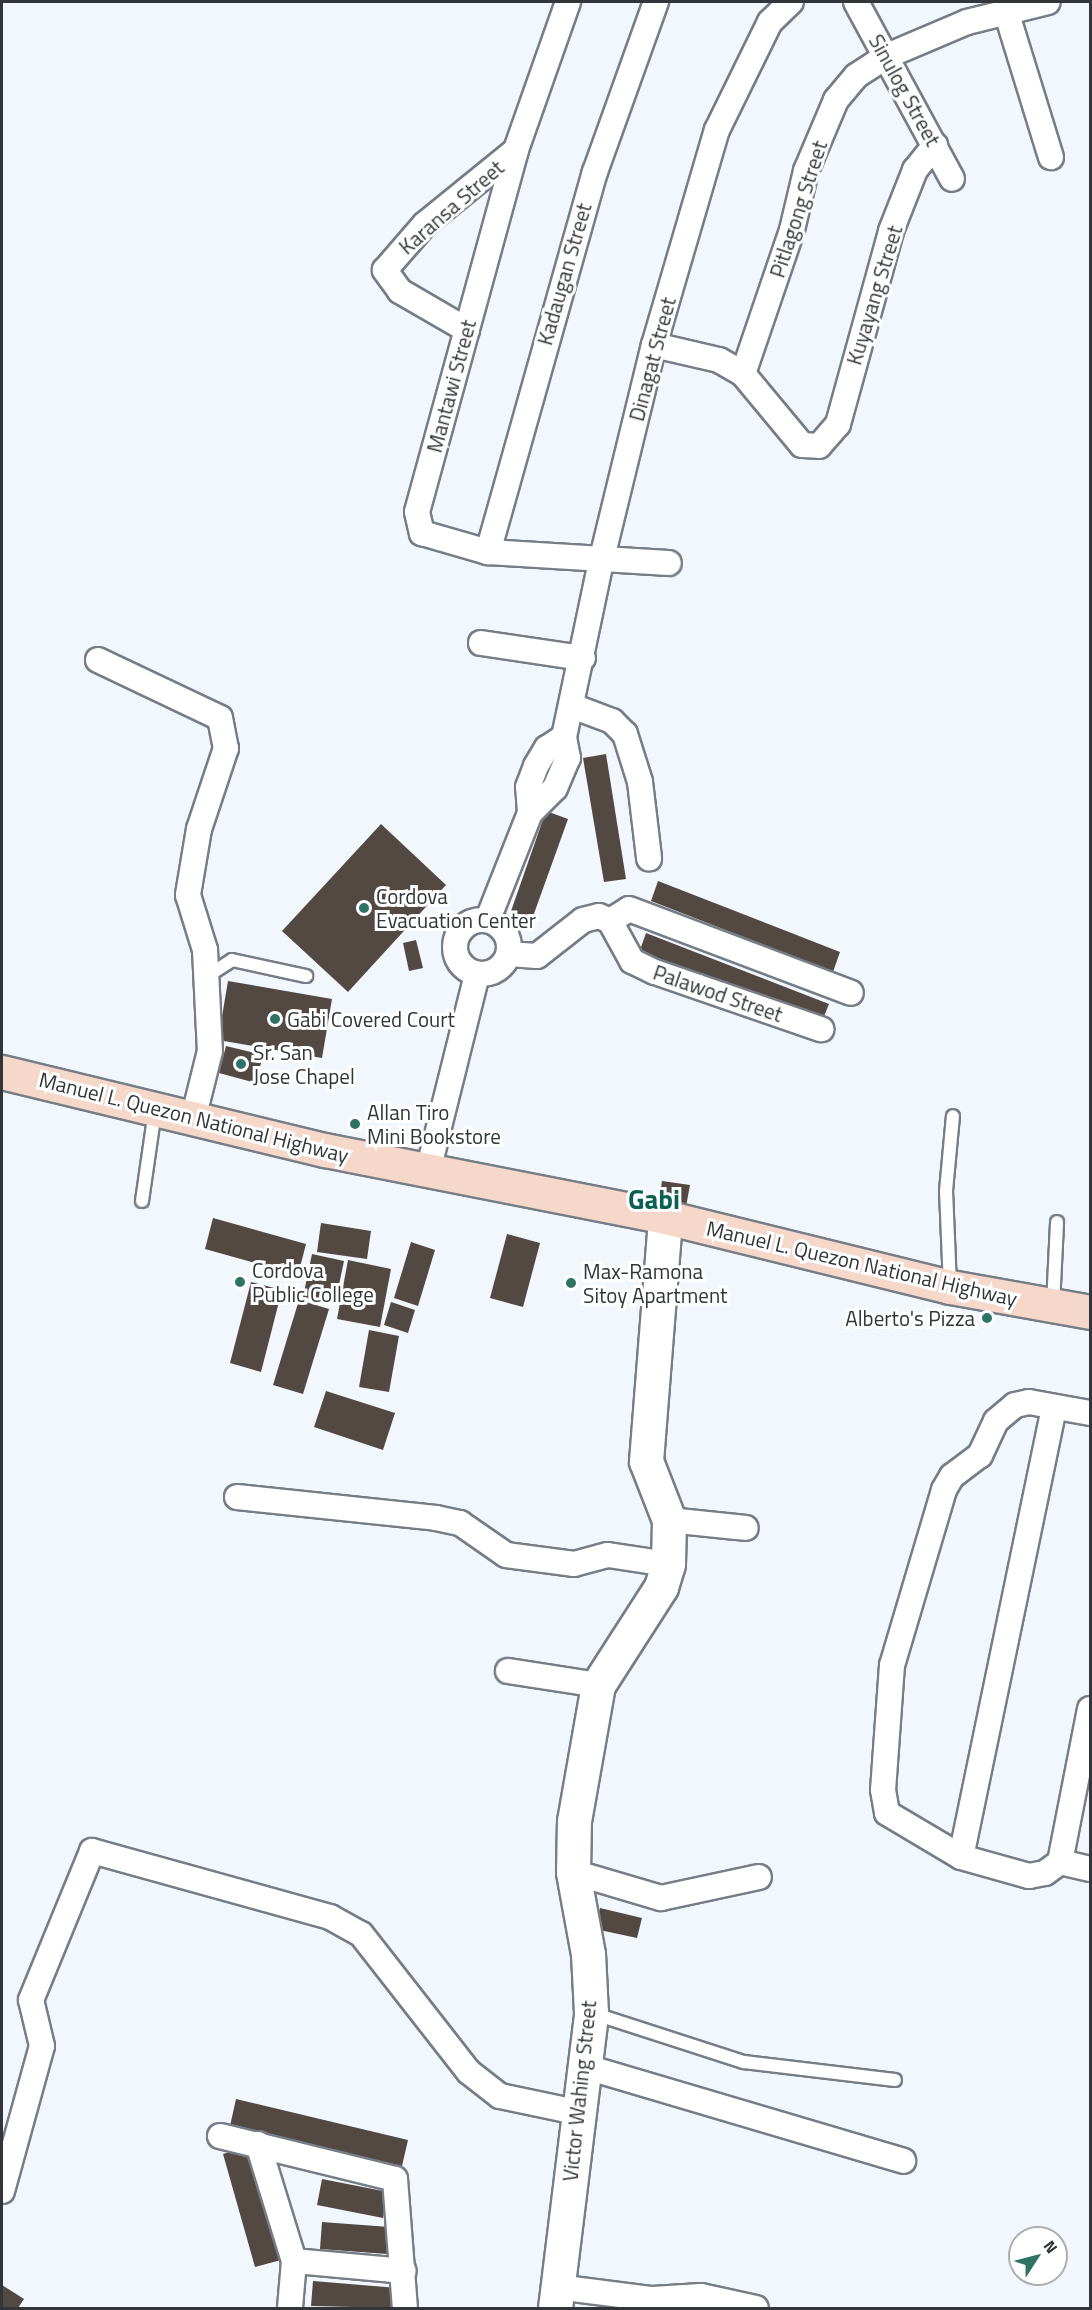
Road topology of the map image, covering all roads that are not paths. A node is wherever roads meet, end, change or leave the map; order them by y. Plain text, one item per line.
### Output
1 (568, 2) edge
2 (656, 2) edge
3 (791, 2) edge
4 (856, 2) edge
5 (1048, 2) edge
6 (1006, 11) junction
7 (887, 56) junction
8 (935, 145) junction
9 (516, 150) junction
10 (1051, 157) dead end
11 (952, 179) dead end
12 (467, 330) junction
13 (654, 345) junction
14 (743, 375) junction
15 (488, 552) junction
16 (601, 562) junction
17 (669, 563) dead end
18 (480, 643) dead end
19 (583, 658) junction
20 (98, 660) dead end
21 (572, 706) junction
22 (650, 858) dead end
23 (488, 920) junction
24 (610, 921) junction
25 (509, 954) junction
26 (477, 974) junction
27 (306, 976) dead end
28 (205, 978) junction
29 (851, 993) dead end
30 (821, 1029) dead end
31 (2, 1072) edge
32 (155, 1110) junction
33 (953, 1116) dead end
34 (193, 1119) junction
35 (428, 1171) junction
36 (142, 1201) dead end
37 (665, 1217) junction
38 (1057, 1222) dead end
39 (950, 1287) junction
40 (1053, 1306) junction
41 (1090, 1312) edge
42 (1054, 1408) junction
43 (1090, 1413) edge
44 (237, 1497) dead end
45 (669, 1520) junction
46 (746, 1528) dead end
47 (668, 1564) junction
48 (508, 1671) dead end
49 (598, 1685) junction
50 (1090, 1709) edge
51 (1085, 1771) edge
52 (961, 1857) junction
53 (1060, 1862) junction
54 (1090, 1869) edge
55 (573, 1872) junction
56 (759, 1876) dead end
57 (591, 2013) junction
58 (583, 2066) junction
59 (896, 2080) dead end
60 (576, 2112) junction
61 (220, 2136) dead end
62 (258, 2144) junction
63 (903, 2161) dead end
64 (2, 2191) edge
65 (294, 2261) junction
66 (404, 2271) junction
67 (556, 2298) edge
68 (290, 2308) edge
69 (405, 2308) edge
70 (756, 2308) edge

1 - 9 street, Mantawi Street
2 - 15 street, Kadaugan Street
3 - 13 street, Dinagat Street
4 - 7 street, Sinulog Street
5 - 6 street, Pitlagong Street
6 - 7 street, Pitlagong Street
6 - 10 street
7 - 8 street, Sinulog Street
7 - 14 street, Pitlagong Street
8 - 11 street, Sinulog Street
8 - 14 street, Kuyayang Street
9 - 12 street, Mantawi Street
9 - 12 street, Karansa Street
12 - 15 street, Mantawi Street
13 - 14 street
13 - 16 street, Dinagat Street
15 - 16 street, Mantawi Street
16 - 17 street, Mantawi Street
16 - 19 street, Dinagat Street
18 - 19 street
19 - 21 street, Dinagat Street
20 - 28 street
21 - 22 street
21 - 23 street, Dinagat Street
23 - 25 street
23 - 26 street
24 - 25 street
24 - 29 street
24 - 30 street, Palawod Street
25 - 26 street
26 - 35 street
27 - 28 lane
28 - 34 street
31 - 32 main road, Manuel L. Quezon National Highway
32 - 34 main road, Manuel L. Quezon National Highway
32 - 36 lane
33 - 39 lane
34 - 35 main road, Manuel L. Quezon National Highway
35 - 37 main road, Manuel L. Quezon National Highway
37 - 39 main road, Manuel L. Quezon National Highway
37 - 45 street, Victor Wahing Street
38 - 40 lane
39 - 40 main road, Manuel L. Quezon National Highway
40 - 41 main road, Manuel L. Quezon National Highway
42 - 43 street
42 - 52 street
42 - 52 street
44 - 47 street
45 - 46 street
45 - 47 street, Victor Wahing Street
47 - 49 street, Victor Wahing Street
48 - 49 street
49 - 55 street, Victor Wahing Street
50 - 51 street
51 - 53 street
52 - 53 street
53 - 54 street
55 - 56 street
55 - 57 street, Victor Wahing Street
57 - 58 street, Victor Wahing Street
57 - 59 lane
58 - 60 street, Victor Wahing Street
58 - 63 street
60 - 64 street
60 - 67 street, Victor Wahing Street
61 - 62 street
62 - 65 street
62 - 66 street
65 - 66 street
65 - 68 street
66 - 69 street
67 - 70 street

